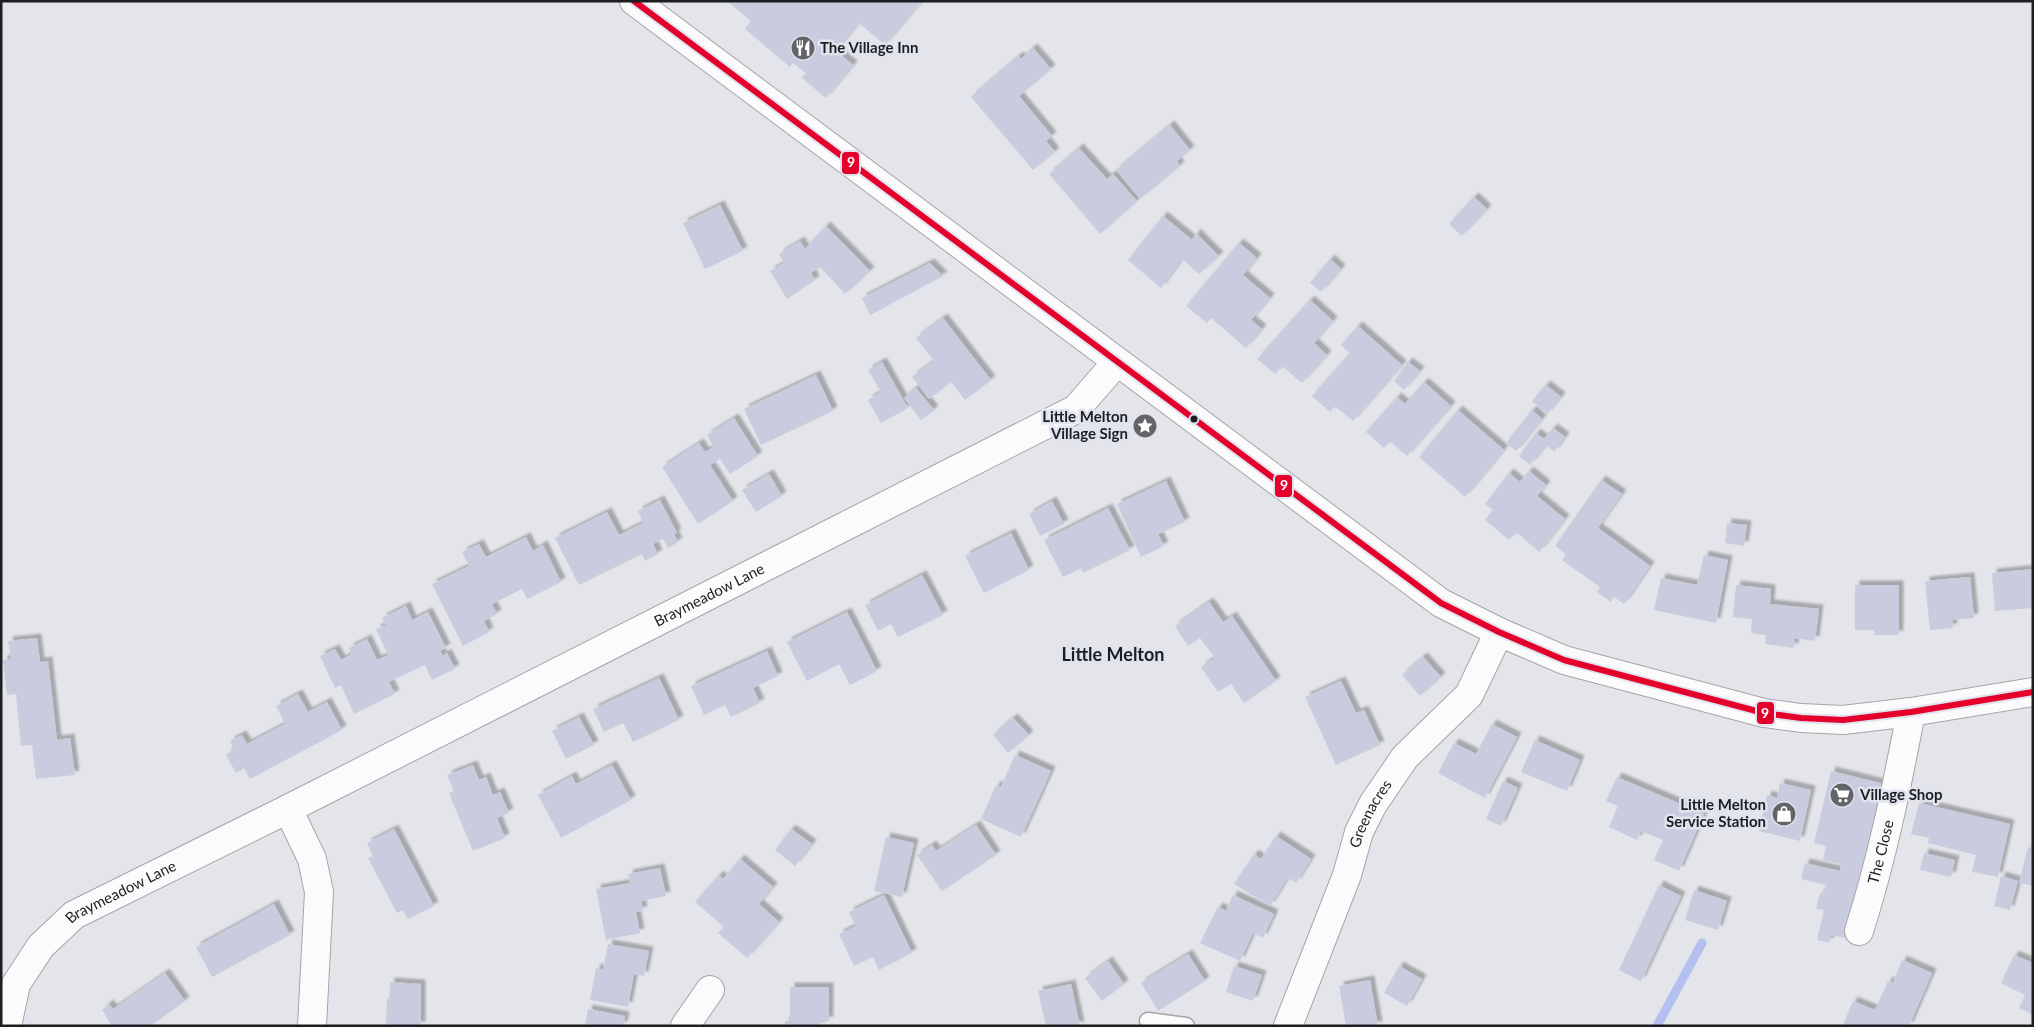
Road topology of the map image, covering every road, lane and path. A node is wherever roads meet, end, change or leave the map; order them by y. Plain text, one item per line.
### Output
1 (634, 1) edge
2 (1116, 363) junction
3 (1499, 632) junction
4 (2033, 692) edge
5 (1910, 712) junction
6 (288, 809) junction
7 (1859, 931) dead end
8 (710, 990) dead end
9 (1148, 1021) dead end
10 (7, 1026) edge
11 (312, 1026) edge
12 (685, 1026) edge
13 (1186, 1026) edge
14 (1288, 1026) edge

1 - 2 street
2 - 3 street
2 - 6 street, Braymeadow Lane
3 - 5 street
3 - 14 street, Greenacres
4 - 5 street
5 - 7 street, The Close
6 - 10 street, Braymeadow Lane
6 - 11 street
8 - 12 street
9 - 13 lane

